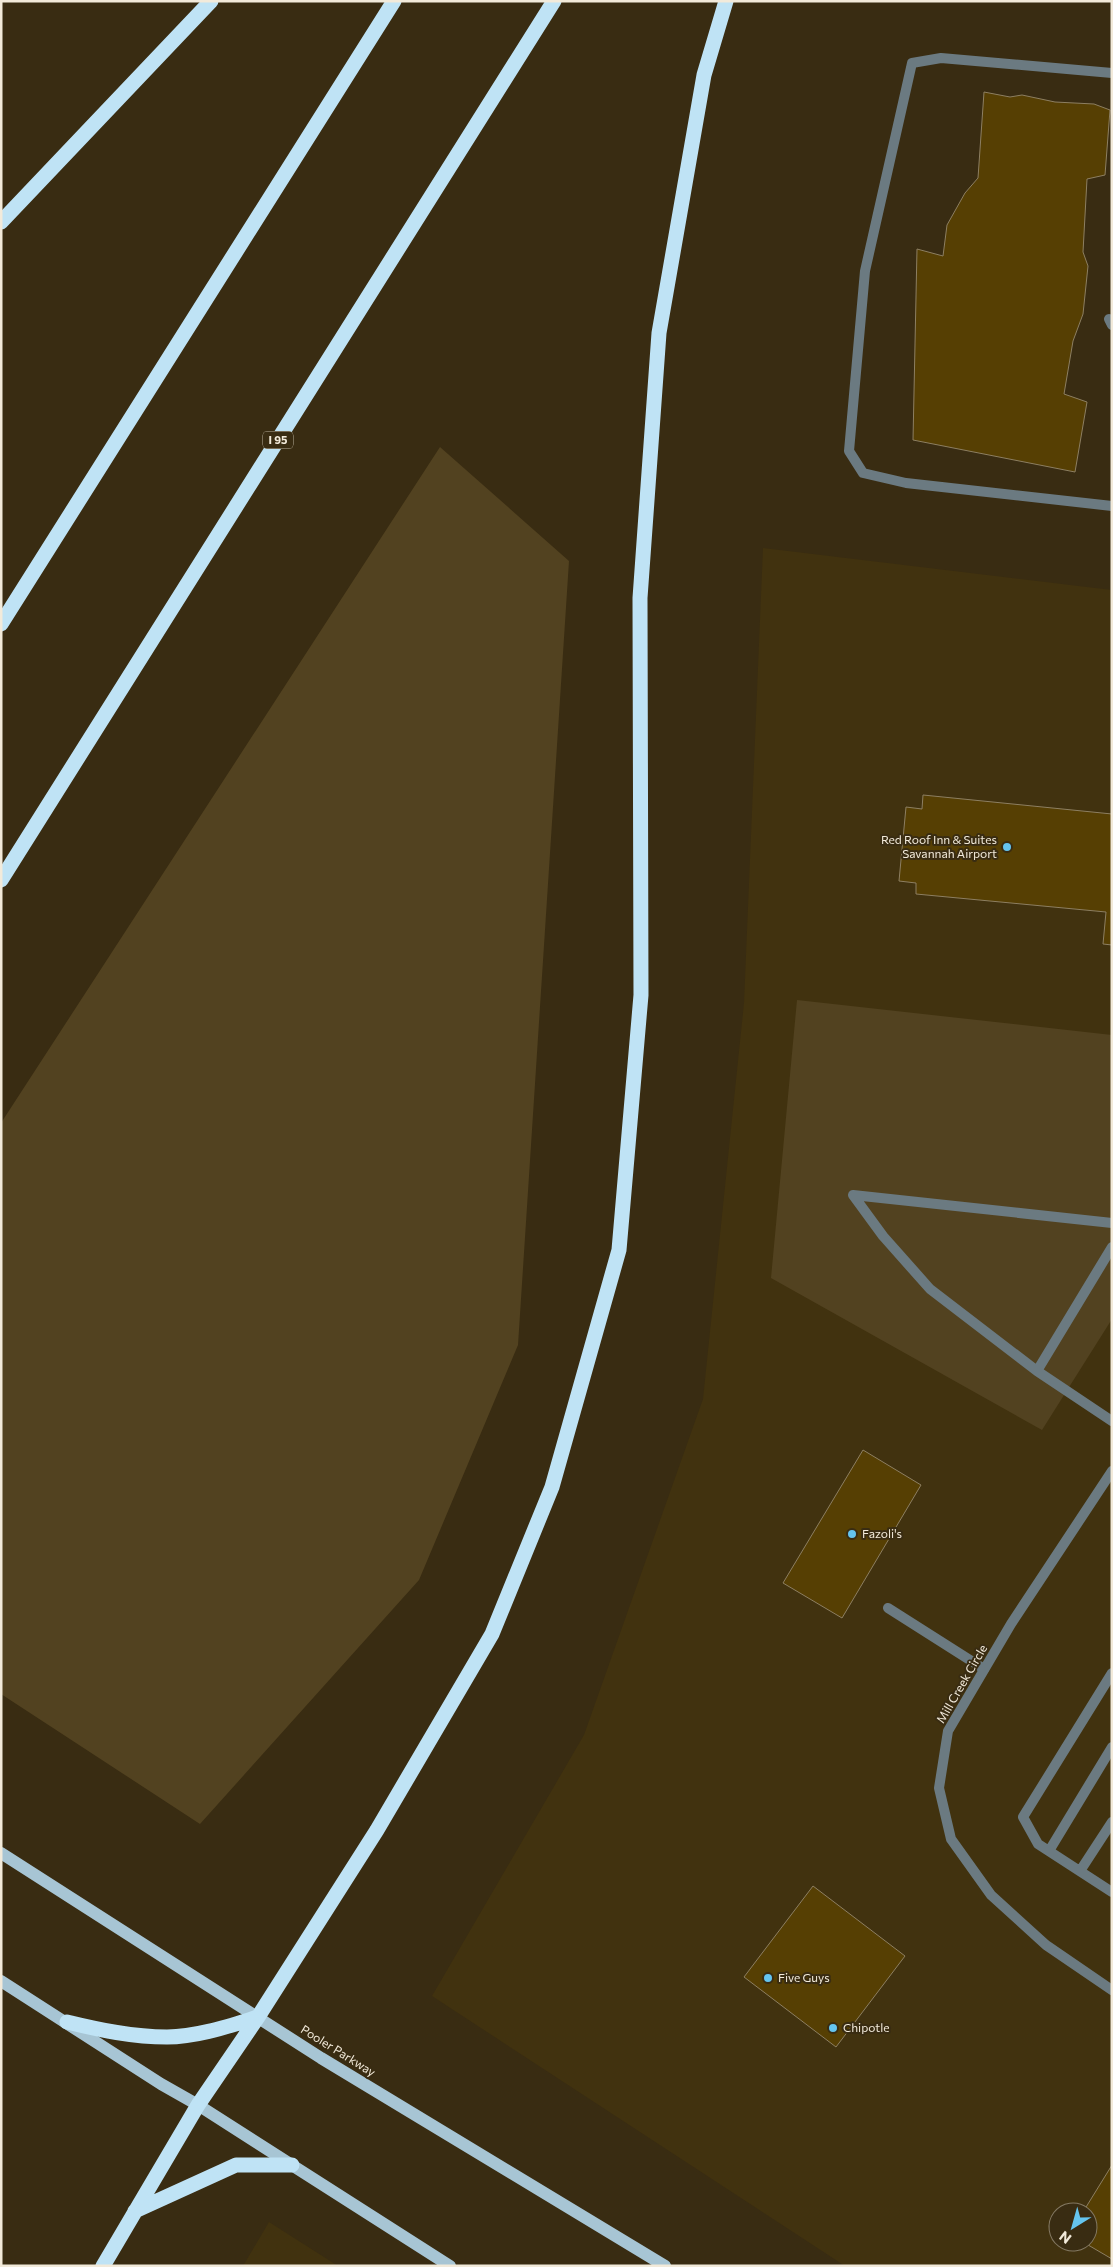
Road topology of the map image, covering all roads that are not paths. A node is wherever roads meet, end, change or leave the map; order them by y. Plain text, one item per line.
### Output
1 (211, 1) edge
2 (394, 1) edge
3 (554, 1) edge
4 (726, 1) edge
5 (1112, 73) edge
6 (1, 222) edge
7 (1112, 506) edge
8 (1, 624) edge
9 (1, 880) edge
10 (1112, 1223) edge
11 (1112, 1247) edge
12 (1037, 1371) junction
13 (1112, 1421) edge
14 (1112, 1471) edge
15 (888, 1608) dead end
16 (984, 1670) junction
17 (1112, 1673) edge
18 (1112, 1746) edge
19 (1112, 1822) edge
20 (1049, 1851) junction
21 (1, 1854) edge
22 (1080, 1872) junction
23 (1112, 1892) edge
24 (1, 1981) edge
25 (1112, 1990) edge
26 (258, 2018) junction
27 (67, 2022) junction
28 (198, 2105) junction
29 (292, 2166) junction
30 (135, 2212) junction
31 (103, 2266) edge
32 (450, 2266) edge
33 (664, 2266) edge

1 - 6 highway
2 - 8 highway
3 - 9 highway, I 95
4 - 26 highway
5 - 7 street
10 - 12 street
11 - 12 street
12 - 13 street
14 - 16 street, Mill Creek Circle
15 - 16 street
16 - 25 street, Mill Creek Circle
17 - 20 street
18 - 20 street
19 - 22 street
20 - 22 street
21 - 26 main road, Pooler Parkway
22 - 23 street
24 - 27 main road
26 - 27 highway
26 - 28 highway
26 - 33 main road, Pooler Parkway
27 - 28 main road
28 - 29 main road
28 - 30 highway
29 - 30 highway
29 - 32 main road
30 - 31 highway

